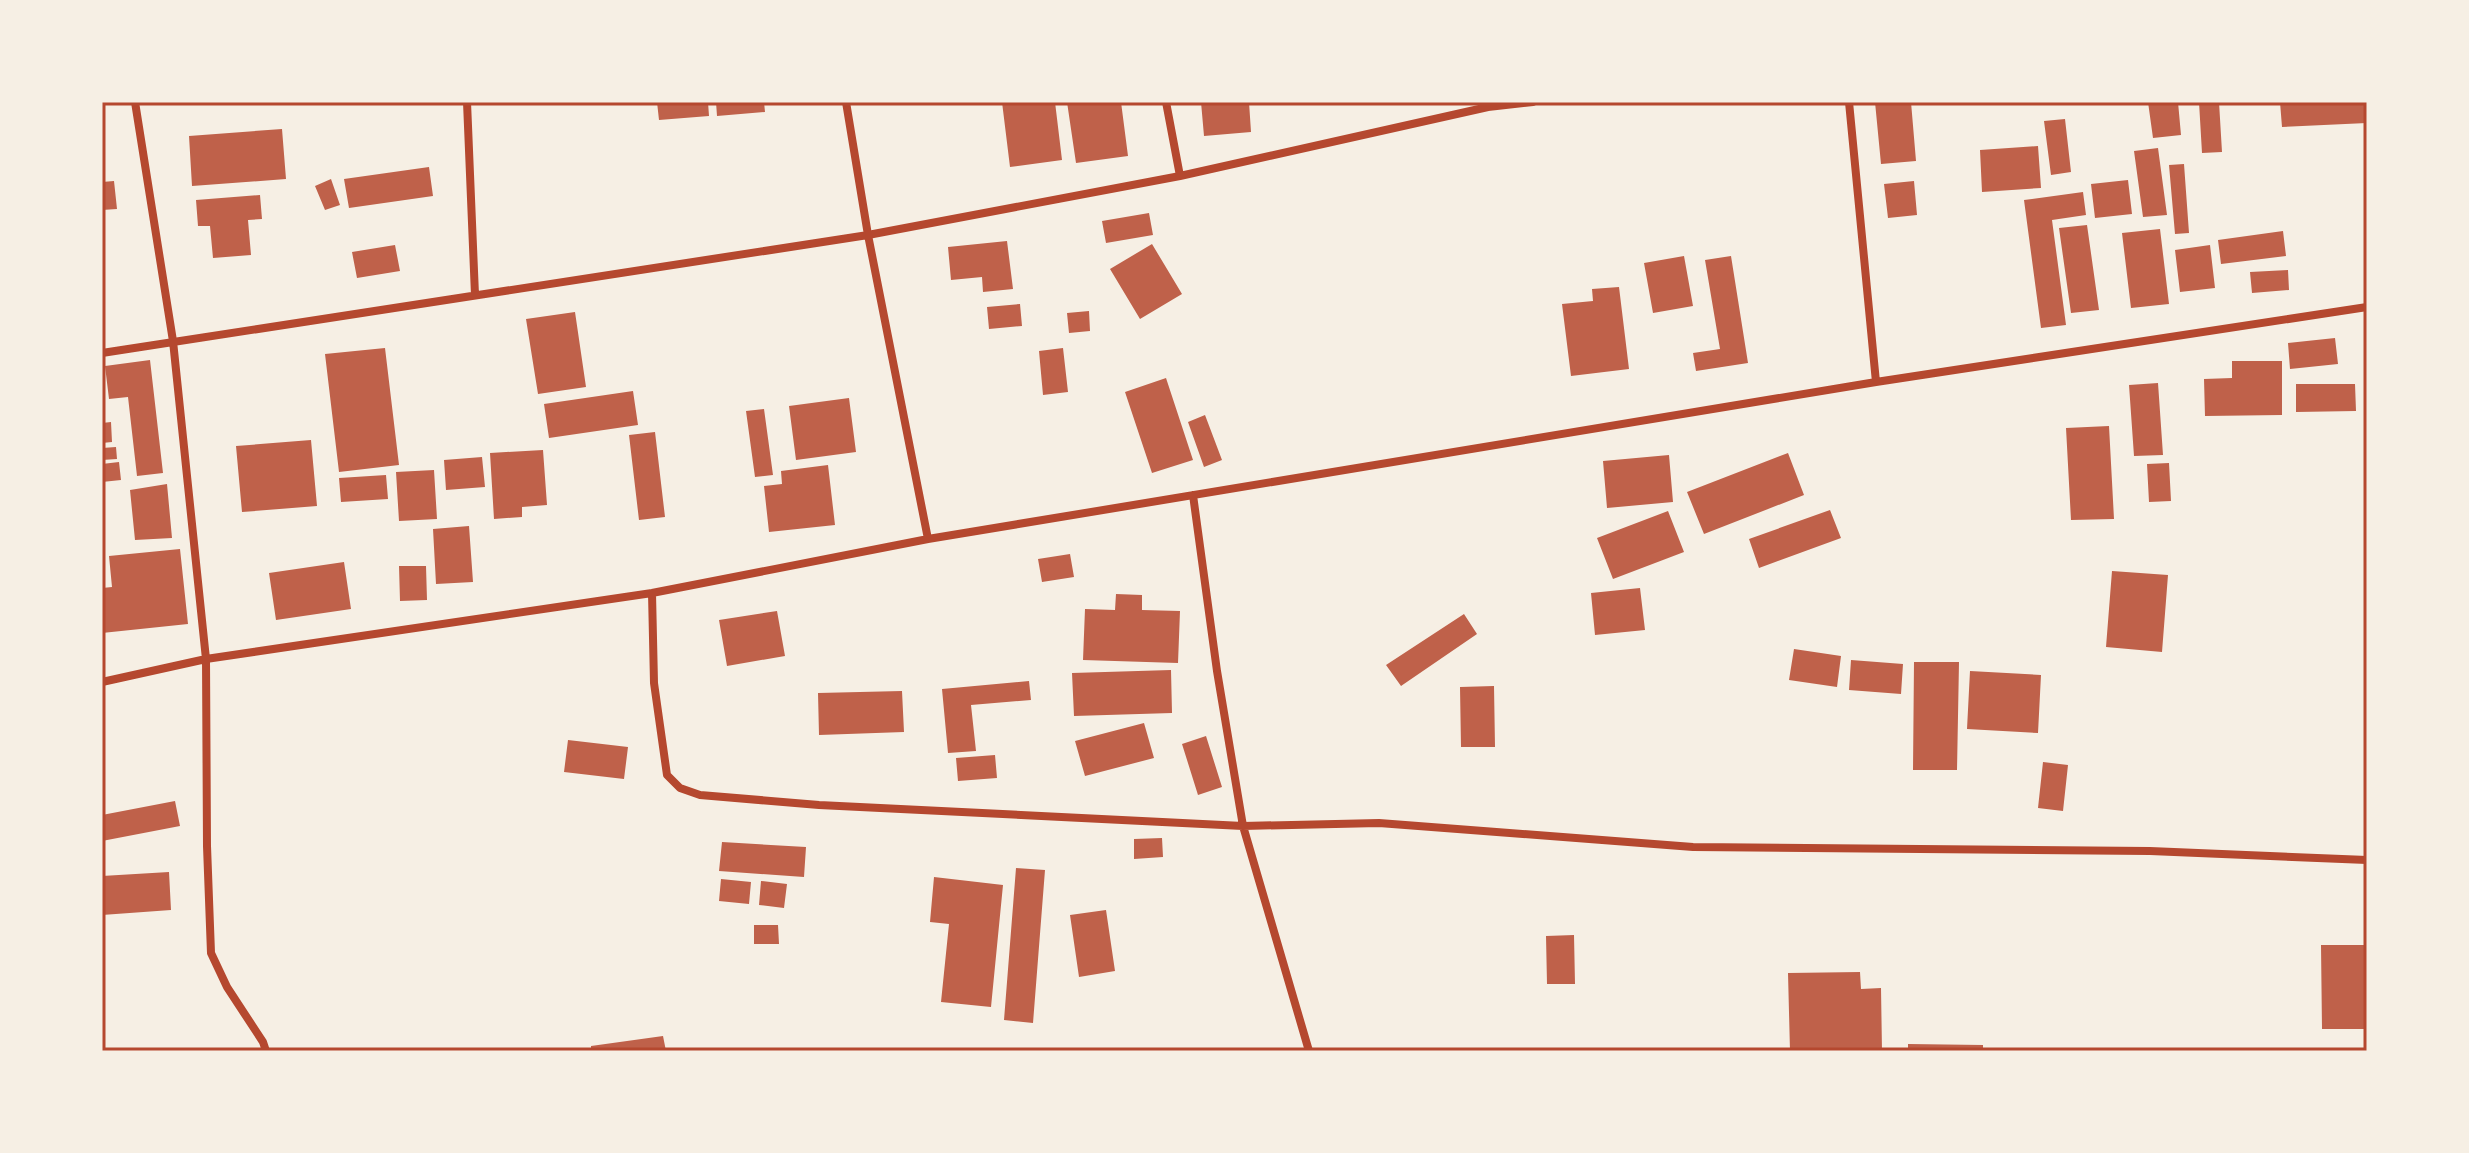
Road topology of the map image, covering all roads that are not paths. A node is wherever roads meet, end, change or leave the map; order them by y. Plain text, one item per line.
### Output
1 (135, 102) edge
2 (467, 102) edge
3 (846, 102) edge
4 (1166, 102) edge
5 (1533, 102) edge
6 (1849, 102) edge
7 (1487, 105) edge
8 (1180, 176) junction
9 (868, 235) junction
10 (475, 295) junction
11 (2367, 307) edge
12 (173, 341) junction
13 (102, 353) edge
14 (1876, 382) junction
15 (1193, 495) junction
16 (928, 539) junction
17 (652, 593) junction
18 (206, 659) junction
19 (102, 682) edge
20 (1243, 826) junction
21 (2367, 860) edge
22 (266, 1051) edge
23 (1309, 1051) edge

1 - 12 street
2 - 10 street
3 - 9 street
4 - 8 street
5 - 7 street
6 - 14 street
7 - 8 street
8 - 9 street
9 - 10 street
9 - 16 street
10 - 12 street
11 - 14 street
12 - 13 street
12 - 18 street
14 - 15 street
15 - 16 street
15 - 20 street
16 - 17 street
17 - 18 street
17 - 20 street
18 - 19 street
18 - 22 street
20 - 21 street
20 - 23 street

